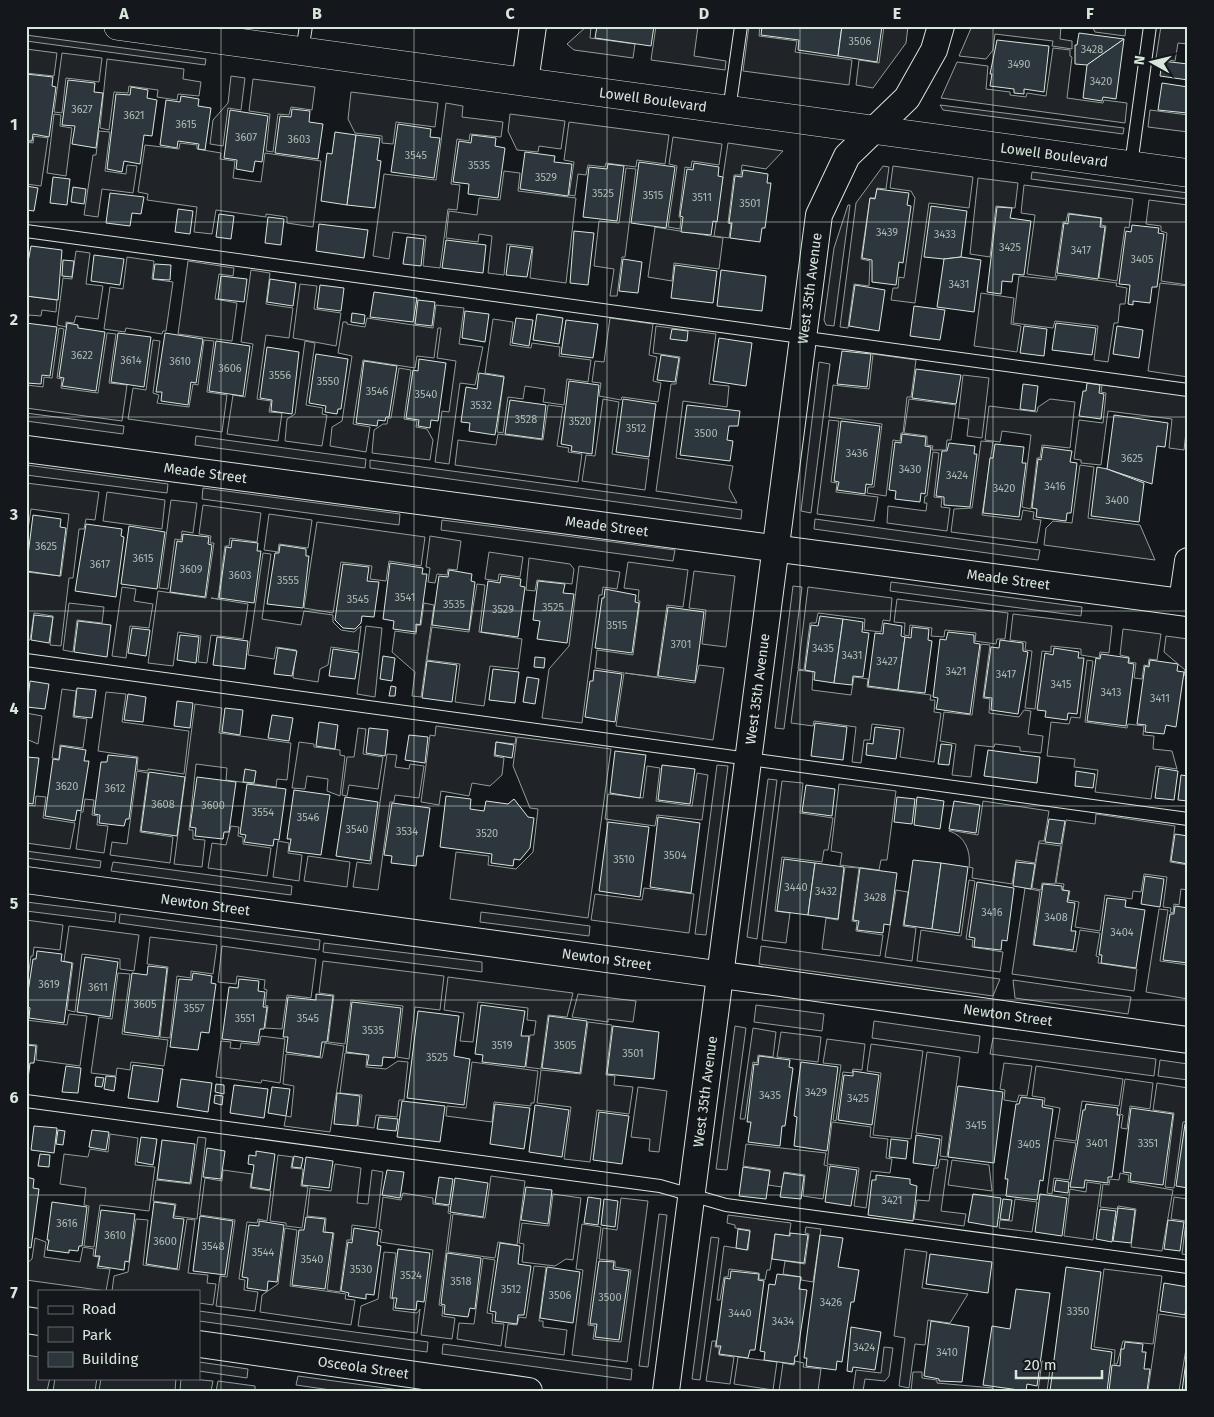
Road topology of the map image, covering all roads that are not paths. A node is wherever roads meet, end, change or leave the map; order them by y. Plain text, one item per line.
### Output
1 (118, 26) edge
2 (533, 26) edge
3 (741, 26) edge
4 (941, 26) edge
5 (1150, 26) edge
6 (304, 39) edge
7 (525, 82) junction
8 (729, 110) junction
9 (874, 130) junction
10 (1131, 165) junction
11 (1188, 173) edge
12 (26, 231) edge
13 (803, 337) junction
14 (1188, 390) edge
15 (26, 449) edge
16 (776, 547) junction
17 (1188, 561) edge
18 (1185, 603) edge
19 (26, 660) edge
20 (748, 759) junction
21 (1188, 820) edge
22 (26, 880) edge
23 (720, 974) junction
24 (1188, 1040) edge
25 (26, 1101) edge
26 (692, 1195) junction
27 (1188, 1267) edge
28 (200, 1344) edge
29 (529, 1391) edge
30 (666, 1391) edge

1 - 6 street, Lowell Boulevard
2 - 7 street
3 - 8 lane
4 - 9 street, West 35th Avenue
5 - 10 lane
6 - 7 street, Lowell Boulevard
7 - 8 street, Lowell Boulevard
8 - 9 street, Lowell Boulevard
9 - 10 street, Lowell Boulevard
9 - 13 street, West 35th Avenue
10 - 11 street, Lowell Boulevard
12 - 13 lane
13 - 14 lane
13 - 16 street, West 35th Avenue
15 - 16 street, Meade Street
16 - 18 street, Meade Street
16 - 20 street, West 35th Avenue
17 - 18 street
19 - 20 lane
20 - 21 lane
20 - 23 street, West 35th Avenue
22 - 23 street, Newton Street
23 - 24 street, Newton Street
23 - 26 street, West 35th Avenue
25 - 26 lane
26 - 27 lane
26 - 30 street, West 35th Avenue
28 - 29 street, Osceola Street

